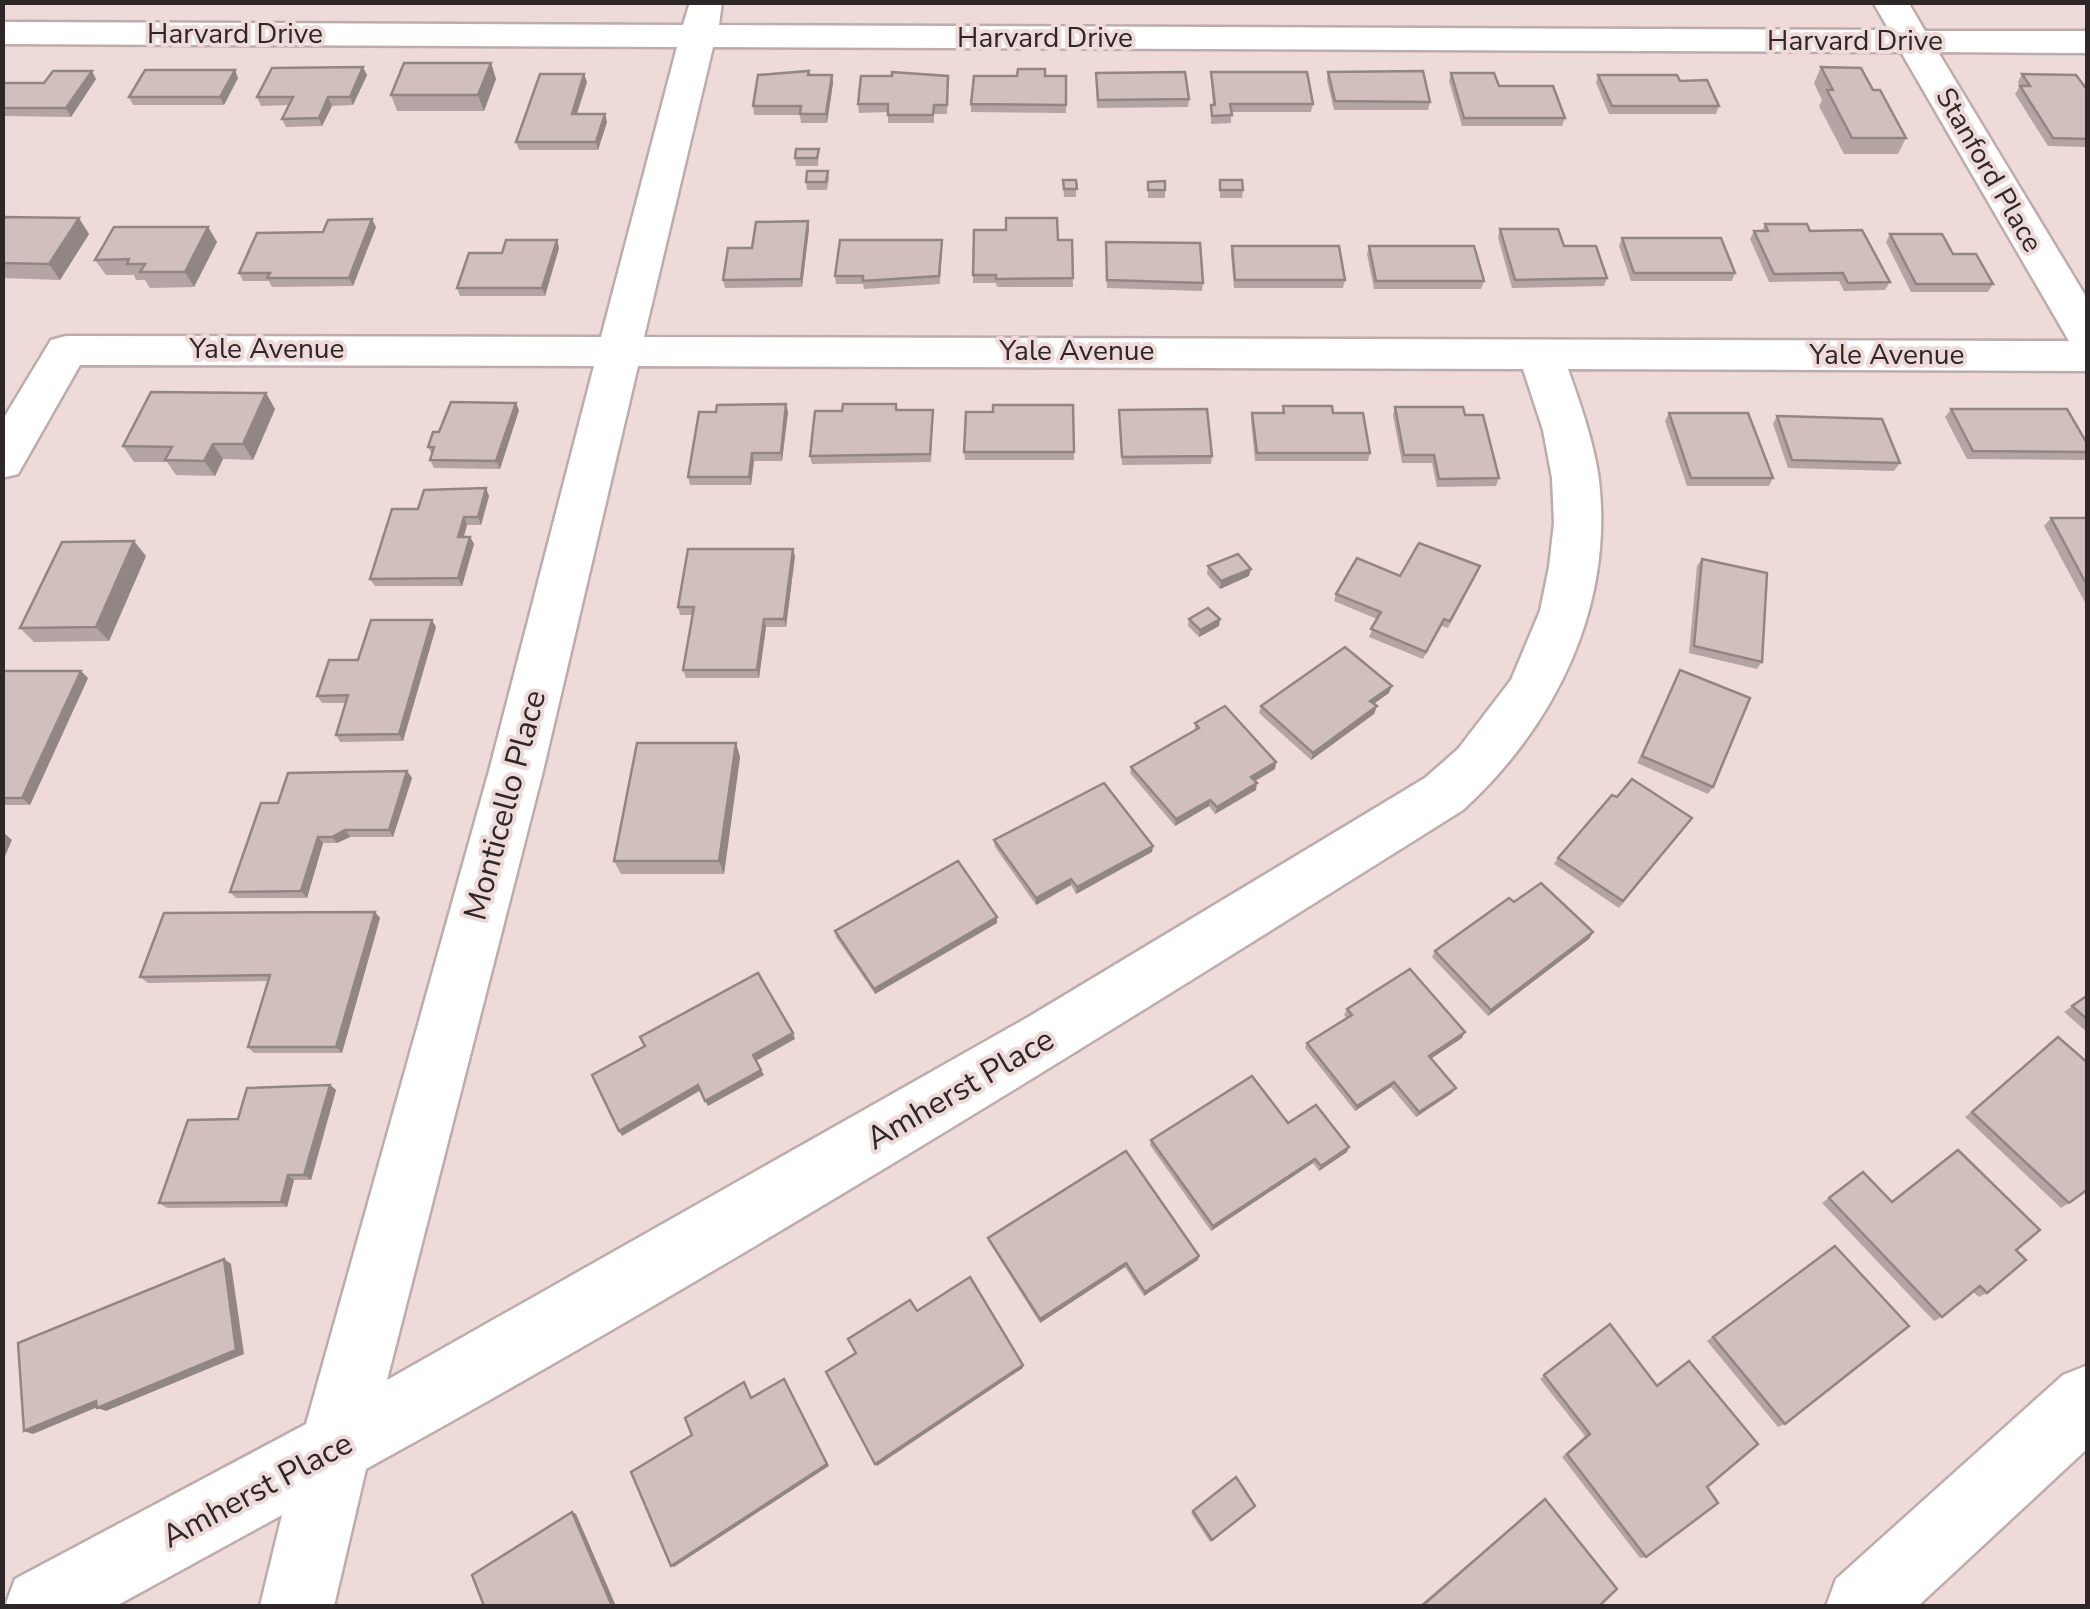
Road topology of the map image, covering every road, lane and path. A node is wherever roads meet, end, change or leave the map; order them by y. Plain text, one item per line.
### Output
1 (1890, 2) edge
2 (702, 20) edge
3 (2, 33) edge
4 (1914, 42) junction
5 (2088, 42) edge
6 (2088, 337) edge
7 (617, 348) junction
8 (1540, 354) junction
9 (2088, 356) edge
10 (2, 462) edge
11 (2088, 1400) edge
12 (332, 1450) junction
13 (42, 1606) edge
14 (296, 1606) edge
15 (1863, 1606) edge

1 - 4 street, Stanford Place
2 - 3 street, Harvard Drive
2 - 4 street, Harvard Drive
2 - 7 street, Monticello Place
4 - 5 street, Harvard Drive
4 - 6 street, Stanford Place
7 - 8 street, Yale Avenue
7 - 10 street, Yale Avenue
7 - 12 street, Monticello Place
8 - 9 street, Yale Avenue
8 - 12 street, Amherst Place
11 - 15 street
12 - 13 street, Amherst Place
12 - 14 street, Monticello Place

